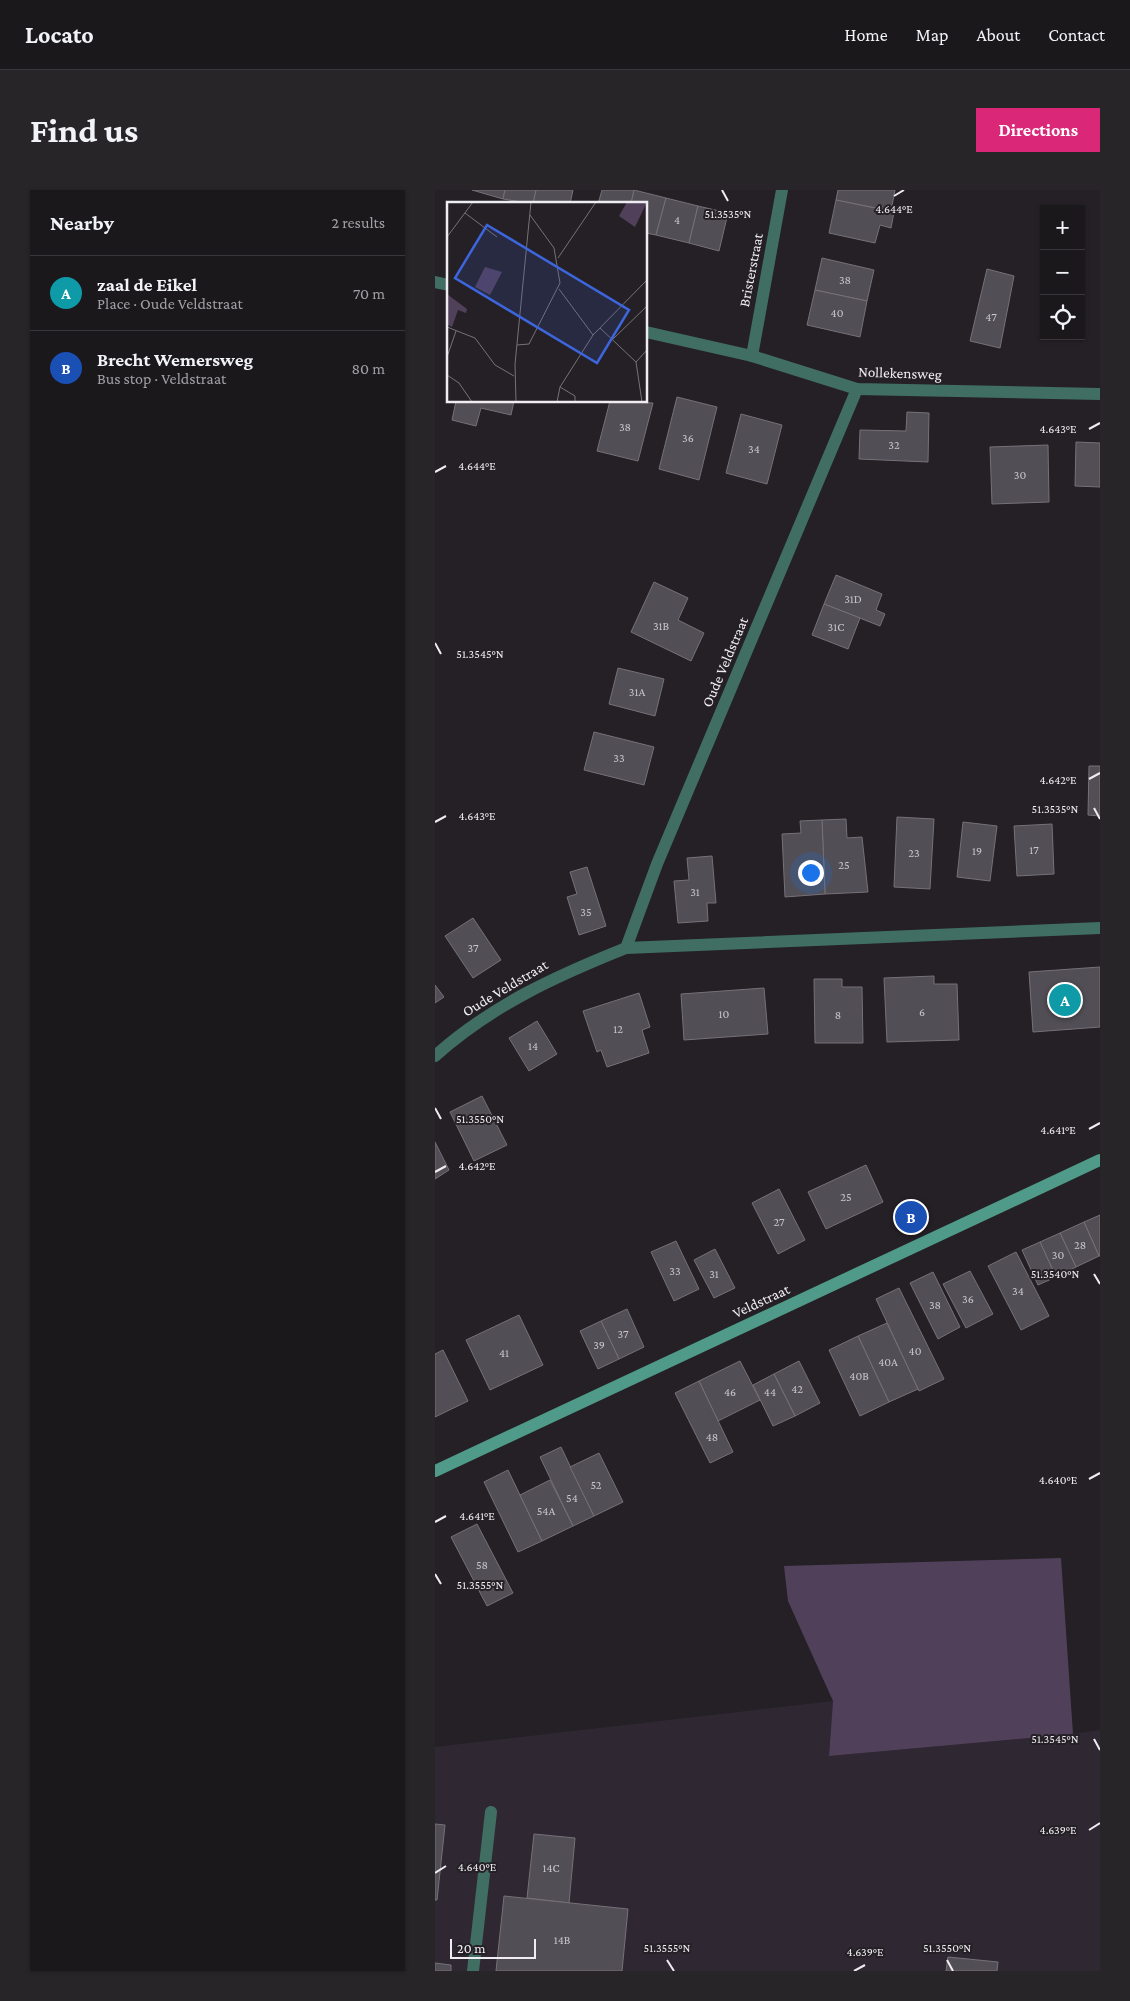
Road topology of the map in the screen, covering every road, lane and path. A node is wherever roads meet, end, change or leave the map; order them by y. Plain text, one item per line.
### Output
1 (782, 190) edge
2 (647, 332) edge
3 (752, 356) junction
4 (857, 389) junction
5 (1100, 394) edge
6 (1100, 928) edge
7 (626, 948) junction
8 (435, 1056) edge
9 (1100, 1160) edge
10 (435, 1471) edge
11 (491, 1812) dead end
12 (473, 1971) edge

1 - 3 street, Bristerstraat
2 - 3 street, Nollekensweg
3 - 4 street, Nollekensweg
4 - 5 street, Nollekensweg
4 - 7 street, Oude Veldstraat
6 - 7 street, Oude Veldstraat
7 - 8 street, Oude Veldstraat
9 - 10 street, Veldstraat
11 - 12 street

